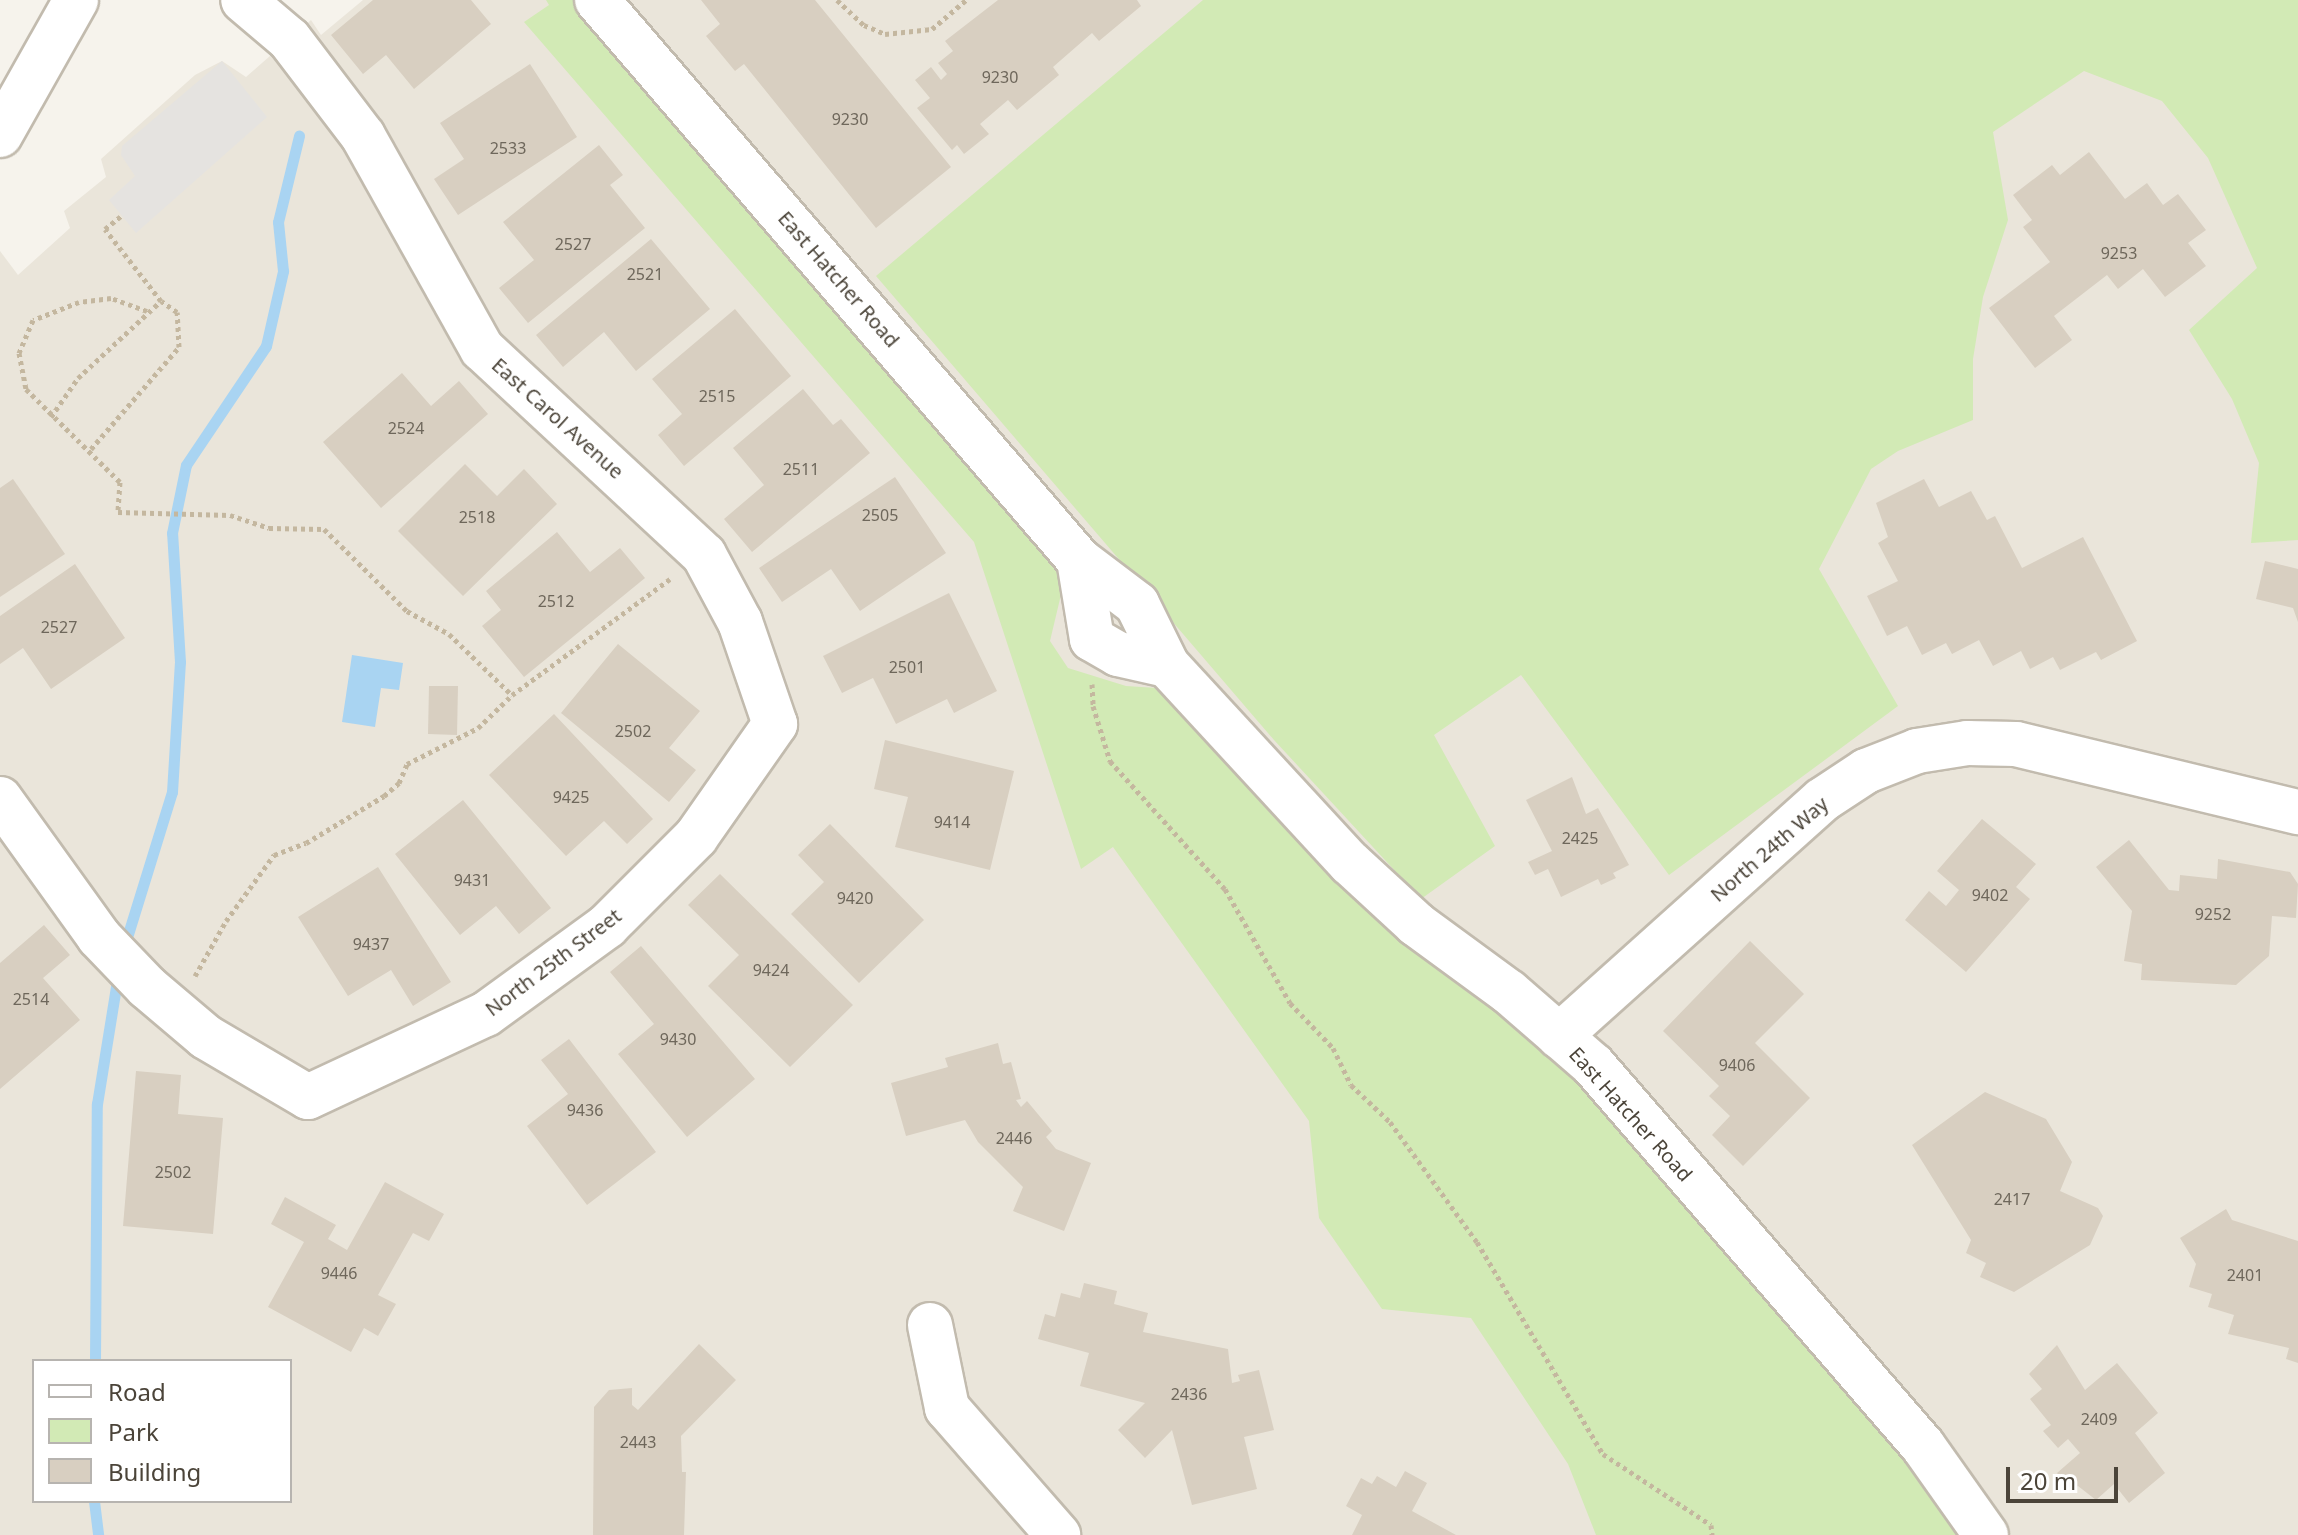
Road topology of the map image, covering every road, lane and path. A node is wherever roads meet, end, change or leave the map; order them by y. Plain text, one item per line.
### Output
1 (76, 0) edge
2 (243, 0) edge
3 (597, 0) edge
4 (837, 0) edge
5 (966, 0) edge
6 (0, 135) edge
7 (122, 215) dead end
8 (161, 301) junction
9 (147, 311) junction
10 (51, 417) junction
11 (91, 449) junction
12 (1079, 560) junction
13 (680, 572) dead end
14 (1092, 639) junction
15 (1167, 665) junction
16 (512, 695) junction
17 (775, 724) joint
18 (0, 799) edge
19 (2298, 812) edge
20 (160, 1000) junction
21 (1559, 1036) junction
22 (930, 1325) dead end
23 (1058, 1535) edge
24 (1712, 1535) edge
25 (1986, 1535) edge

1 - 6 street
2 - 17 street, East Carol Avenue
3 - 12 street, East Hatcher Road
4 - 5 path
7 - 8 path
8 - 9 path
8 - 11 path
9 - 10 path
9 - 10 path
10 - 11 path
11 - 16 path
12 - 14 street
12 - 15 street, East Hatcher Road
13 - 16 path
14 - 15 street
14 - 24 path
15 - 21 street, East Hatcher Road
16 - 20 path
17 - 20 street, North 25th Street
18 - 20 street
19 - 21 street, North 24th Way
21 - 25 street, East Hatcher Road
22 - 23 street

